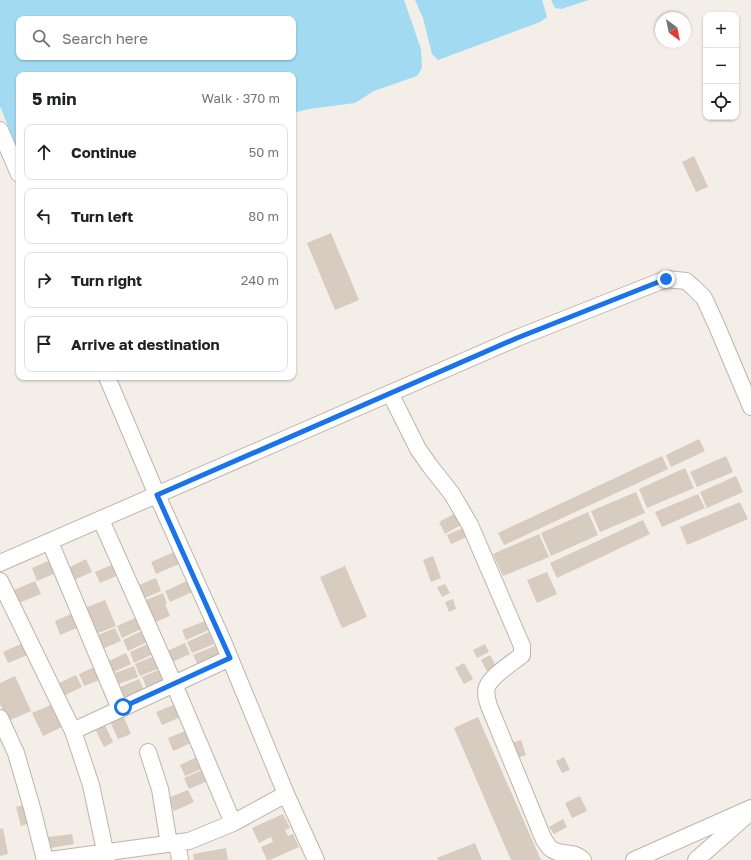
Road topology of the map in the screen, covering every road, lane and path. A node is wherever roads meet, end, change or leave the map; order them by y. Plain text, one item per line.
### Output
1 (0, 130) edge
2 (16, 167) edge
3 (108, 380) edge
4 (390, 393) junction
5 (751, 407) edge
6 (157, 495) junction
7 (101, 520) junction
8 (50, 542) junction
9 (0, 563) edge
10 (0, 581) edge
11 (230, 658) junction
12 (174, 684) junction
13 (120, 709) junction
14 (0, 718) edge
15 (73, 731) junction
16 (148, 752) dead end
17 (286, 794) junction
18 (751, 808) edge
19 (751, 811) edge
20 (233, 823) junction
21 (173, 843) junction
22 (106, 856) edge
23 (45, 860) edge
24 (50, 860) edge
25 (180, 860) edge
26 (316, 860) edge
27 (583, 860) edge
28 (634, 860) edge
29 (696, 860) edge

1 - 2 street
3 - 6 street
4 - 5 street
4 - 6 street
4 - 27 street
6 - 7 street
6 - 11 street
7 - 8 street
7 - 12 street
8 - 9 street
8 - 13 street
10 - 15 street
11 - 12 street
11 - 17 street
12 - 13 street
12 - 20 street
13 - 15 street
14 - 23 street
15 - 22 street
16 - 21 street
17 - 20 street
17 - 26 street
18 - 28 street
19 - 29 street
20 - 21 street
21 - 22 street
21 - 25 street
22 - 24 street

